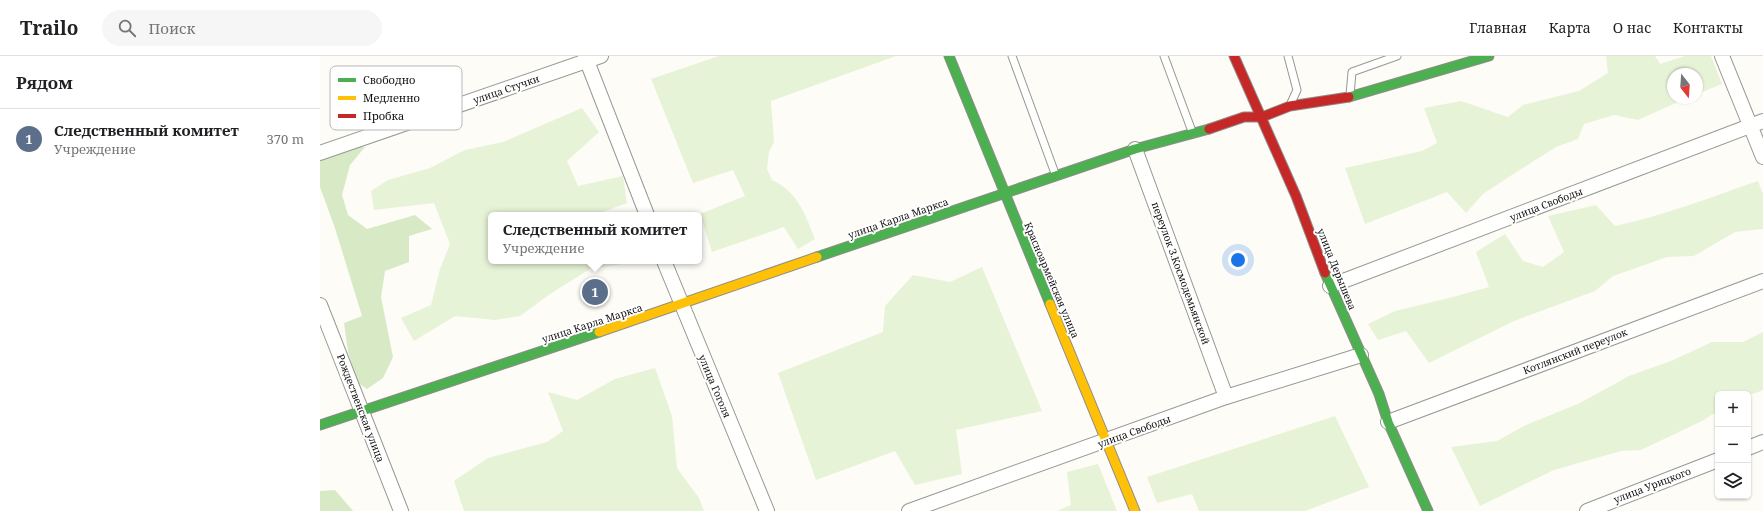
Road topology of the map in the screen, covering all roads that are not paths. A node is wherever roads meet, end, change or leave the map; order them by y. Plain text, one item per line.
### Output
1 (601, 56) edge
2 (949, 56) edge
3 (1012, 56) edge
4 (1164, 56) edge
5 (1234, 56) edge
6 (1288, 56) edge
7 (1397, 56) edge
8 (1489, 56) edge
9 (1722, 56) edge
10 (586, 58) edge
11 (1474, 58) edge
12 (1350, 97) junction
13 (462, 102) edge
14 (1290, 106) junction
15 (1262, 117) junction
16 (1756, 123) edge
17 (384, 130) edge
18 (1194, 134) junction
19 (1135, 149) junction
20 (320, 153) edge
21 (1763, 157) edge
22 (1056, 176) junction
23 (1004, 194) junction
24 (645, 212) edge
25 (665, 264) edge
26 (1763, 281) edge
27 (1330, 286) junction
28 (320, 305) edge
29 (681, 305) junction
30 (1361, 355) junction
31 (1226, 397) junction
32 (362, 411) junction
33 (1388, 422) junction
34 (320, 425) edge
35 (1107, 441) junction
36 (1763, 442) edge
37 (1751, 447) edge
38 (1715, 461) edge
39 (401, 511) edge
40 (767, 511) edge
41 (910, 511) edge
42 (1135, 511) edge
43 (1428, 511) edge
44 (1587, 511) edge

1 - 10 street, улица Стучки
2 - 23 street, Красноармейская улица
3 - 22 lane
4 - 18 lane
5 - 15 street, улица Дерышева
6 - 14 lane
7 - 12 lane
8 - 11 street, улица Карла Маркса
9 - 16 street
10 - 13 street, улица Стучки
10 - 24 street
11 - 12 street, улица Карла Маркса
12 - 14 street, улица Карла Маркса
14 - 15 street, улица Карла Маркса
15 - 18 street, улица Карла Маркса
15 - 27 street, улица Дерышева
16 - 21 street
16 - 27 street, улица Свободы
17 - 20 street, улица Стучки
18 - 19 street, улица Карла Маркса
19 - 22 street, улица Карла Маркса
19 - 31 street, переулок З.Космодемьянской
22 - 23 street, улица Карла Маркса
23 - 29 street, улица Карла Маркса
23 - 35 street, Красноармейская улица
25 - 29 street, улица Гоголя
26 - 33 street, Котлянский переулок
27 - 30 street, улица Дерышева
28 - 32 street, Рождественская улица
29 - 32 street, улица Карла Маркса
29 - 40 street, улица Гоголя
30 - 31 street, улица Свободы
30 - 33 street, улица Дерышева
31 - 35 street, улица Свободы
32 - 34 street, улица Карла Маркса
32 - 39 street, Рождественская улица
33 - 43 street, улица Дерышева
35 - 41 street, улица Свободы
35 - 42 street, Красноармейская улица
36 - 37 street
38 - 44 street, улица Урицкого

